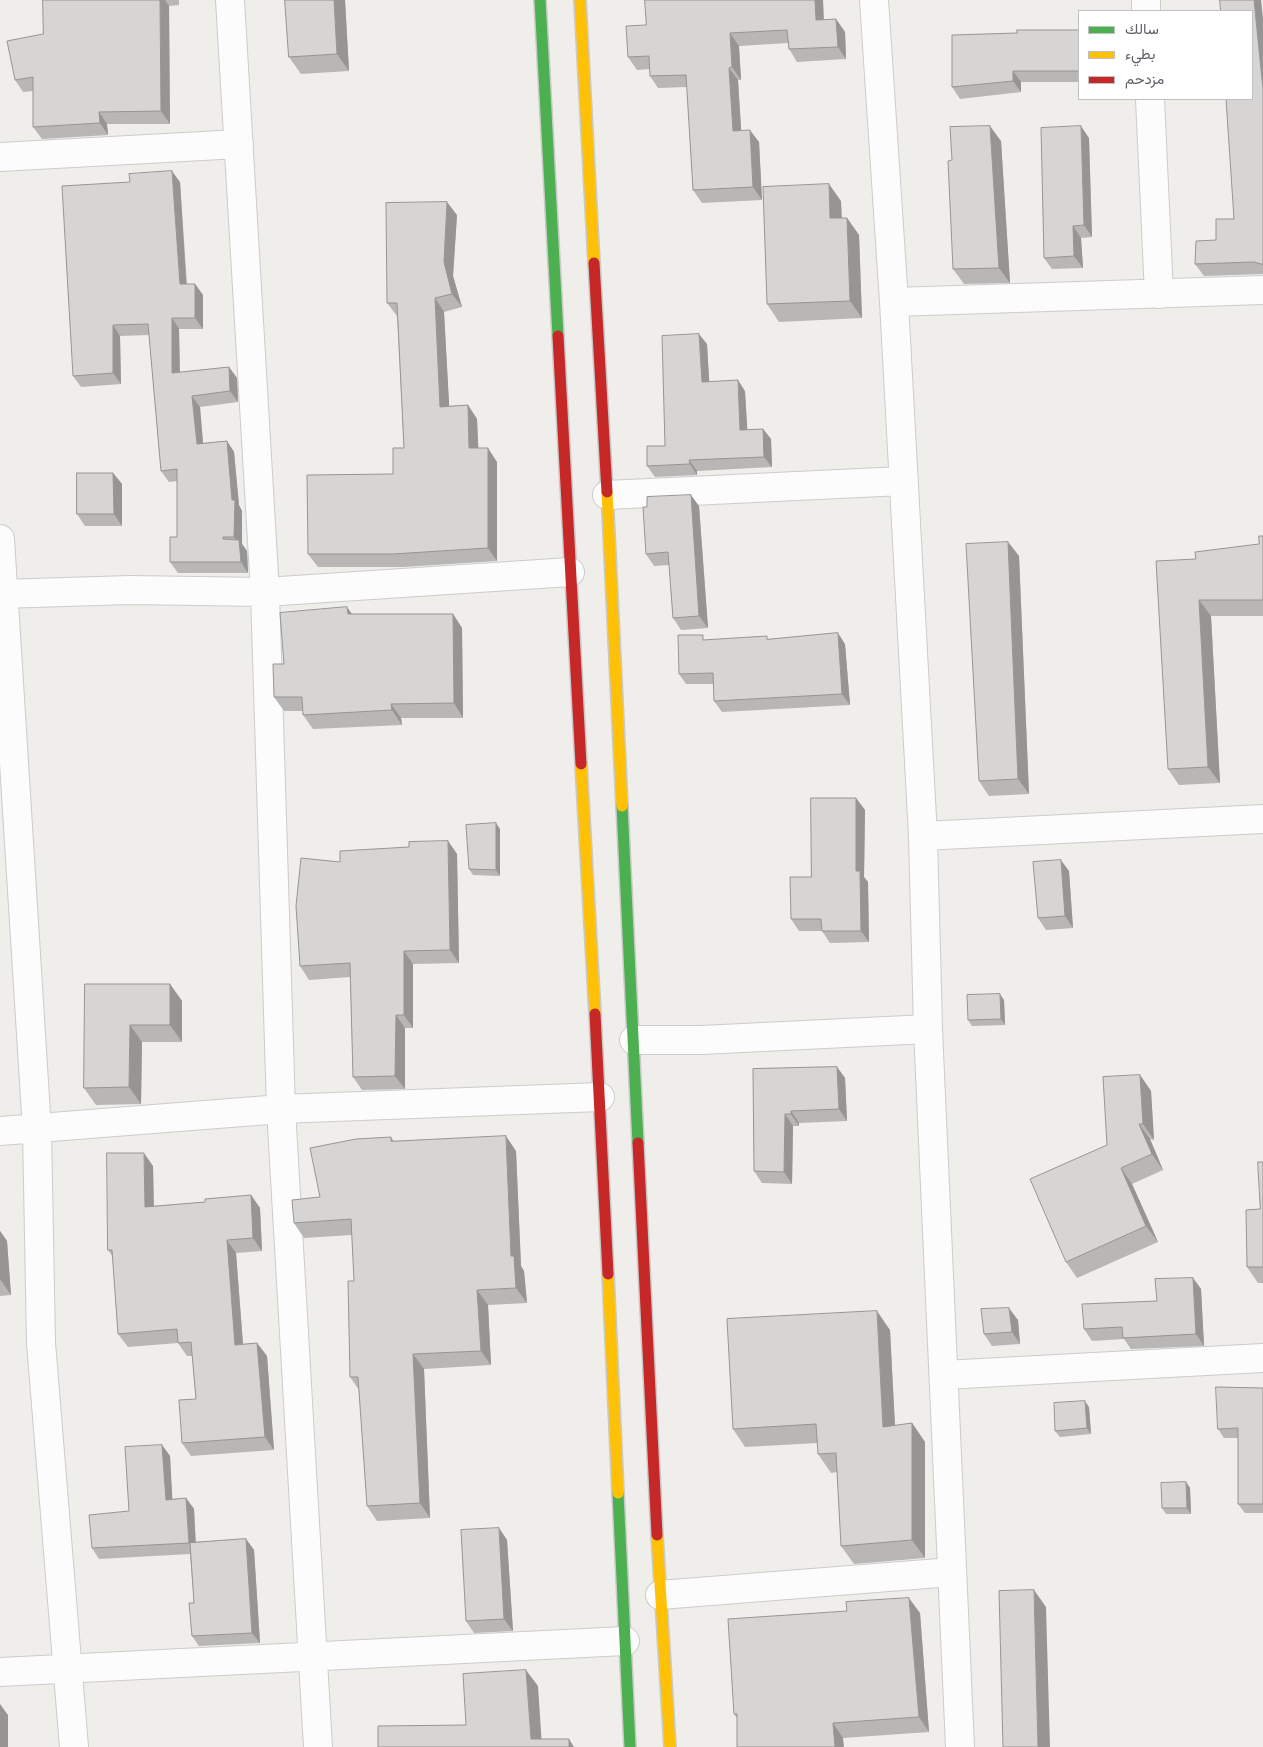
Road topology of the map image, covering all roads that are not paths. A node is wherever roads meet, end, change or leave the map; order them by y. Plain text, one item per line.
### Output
1 (230, 0) edge
2 (540, 0) edge
3 (580, 0) edge
4 (874, 0) edge
5 (1150, 100) edge
6 (239, 144) junction
7 (0, 157) edge
8 (1263, 290) edge
9 (1158, 294) junction
10 (894, 302) junction
11 (902, 481) junction
12 (607, 495) junction
13 (0, 539) edge
14 (570, 572) junction
15 (265, 592) junction
16 (1, 594) edge
17 (1263, 820) edge
18 (923, 836) junction
19 (928, 1029) junction
20 (634, 1040) junction
21 (600, 1097) junction
22 (281, 1109) junction
23 (37, 1130) junction
24 (0, 1131) edge
25 (1263, 1358) edge
26 (944, 1376) junction
27 (952, 1572) junction
28 (660, 1595) junction
29 (625, 1641) junction
30 (312, 1655) junction
31 (69, 1668) junction
32 (0, 1672) edge
33 (74, 1747) edge
34 (318, 1747) edge
35 (630, 1747) edge
36 (670, 1747) edge
37 (960, 1747) edge

1 - 6 street
2 - 14 street
3 - 12 street
4 - 10 street
5 - 9 street
6 - 7 street
6 - 15 street
8 - 9 street
9 - 10 street
10 - 11 street
11 - 12 street
11 - 18 street
12 - 20 street
13 - 16 street
14 - 15 street
14 - 21 street
15 - 16 street
15 - 22 street
16 - 23 street
17 - 18 street
18 - 19 street
19 - 20 street
19 - 26 street
20 - 28 street
21 - 22 street
21 - 29 street
22 - 23 street
22 - 30 street
23 - 24 street
23 - 31 street
25 - 26 street
26 - 27 street
27 - 28 street
27 - 37 street
28 - 36 street
29 - 30 street
29 - 35 street
30 - 31 street
30 - 34 street
31 - 32 street
31 - 33 street

